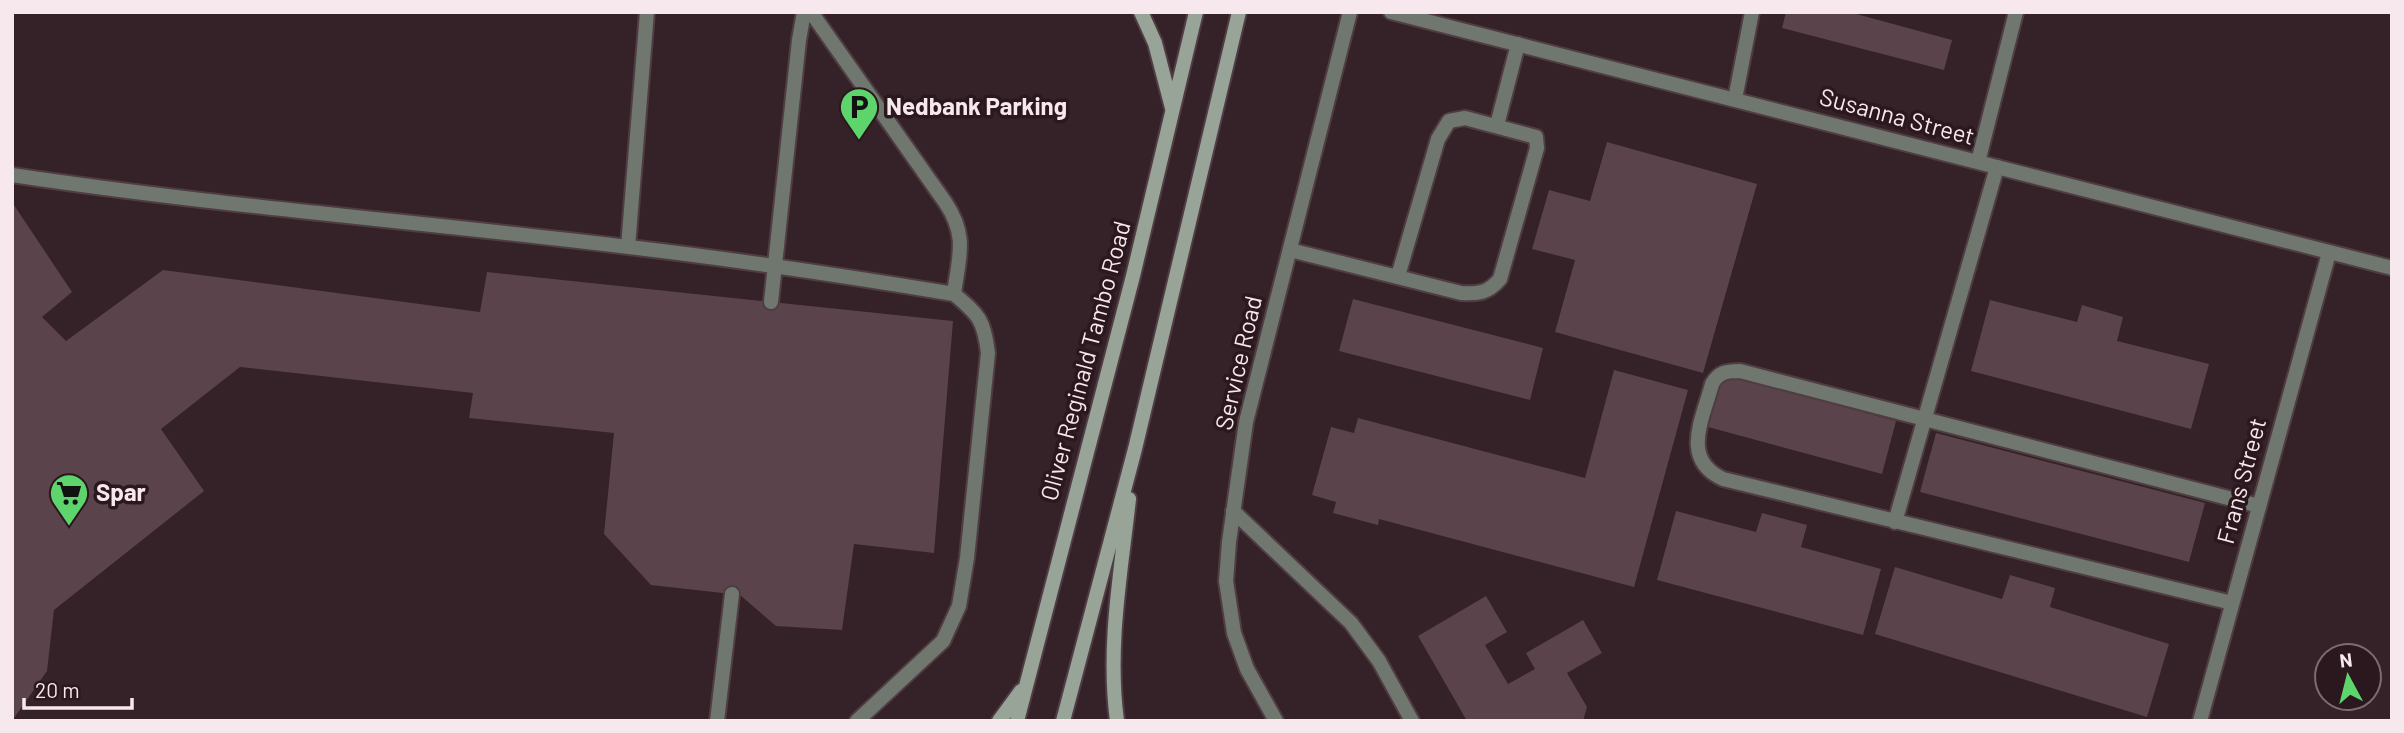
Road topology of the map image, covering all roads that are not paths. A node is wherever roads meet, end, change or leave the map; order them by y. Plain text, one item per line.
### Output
1 (647, 12) edge
2 (804, 12) edge
3 (811, 12) edge
4 (1141, 12) edge
5 (1196, 12) edge
6 (1239, 12) edge
7 (1350, 12) edge
8 (1391, 12) edge
9 (1752, 12) edge
10 (2016, 12) edge
11 (1518, 44) junction
12 (1735, 99) junction
13 (1172, 109) junction
14 (1497, 125) junction
15 (1978, 162) junction
16 (1997, 167) junction
17 (12, 175) edge
18 (628, 247) junction
19 (1290, 250) junction
20 (2329, 253) junction
21 (775, 265) junction
22 (2392, 268) edge
23 (1398, 276) junction
24 (954, 293) junction
25 (771, 302) dead end
26 (1924, 420) junction
27 (1135, 449) junction
28 (2259, 506) junction
29 (1233, 511) junction
30 (1895, 522) junction
31 (732, 594) dead end
32 (2232, 603) junction
33 (1026, 683) junction
34 (717, 721) edge
35 (858, 721) edge
36 (999, 721) edge
37 (1017, 721) edge
38 (1063, 721) edge
39 (1117, 721) edge
40 (1276, 721) edge
41 (1412, 721) edge
42 (2200, 721) edge

1 - 18 street
2 - 21 street
3 - 24 street
4 - 13 main road
5 - 13 main road, Oliver Reginald Tambo Road
6 - 27 main road
7 - 19 street, Service Road
8 - 11 street, Susanna Street
9 - 12 street
10 - 15 street
11 - 12 street, Susanna Street
11 - 14 street
12 - 15 street, Susanna Street
13 - 33 main road, Oliver Reginald Tambo Road
14 - 23 street
14 - 23 street
15 - 16 street, Susanna Street
16 - 20 street, Susanna Street
16 - 26 street
17 - 18 street
18 - 21 street
19 - 23 street
19 - 29 street, Service Road
20 - 22 street, Susanna Street
20 - 28 street, Frans Street
21 - 24 street
21 - 25 street
24 - 35 street
26 - 28 street
26 - 30 street
26 - 30 street
27 - 38 main road
27 - 39 main road
28 - 32 street, Frans Street
29 - 40 street, Service Road
29 - 41 street
30 - 32 street
31 - 34 street
32 - 42 street, Frans Street
33 - 36 main road
33 - 37 main road, Oliver Reginald Tambo Road

